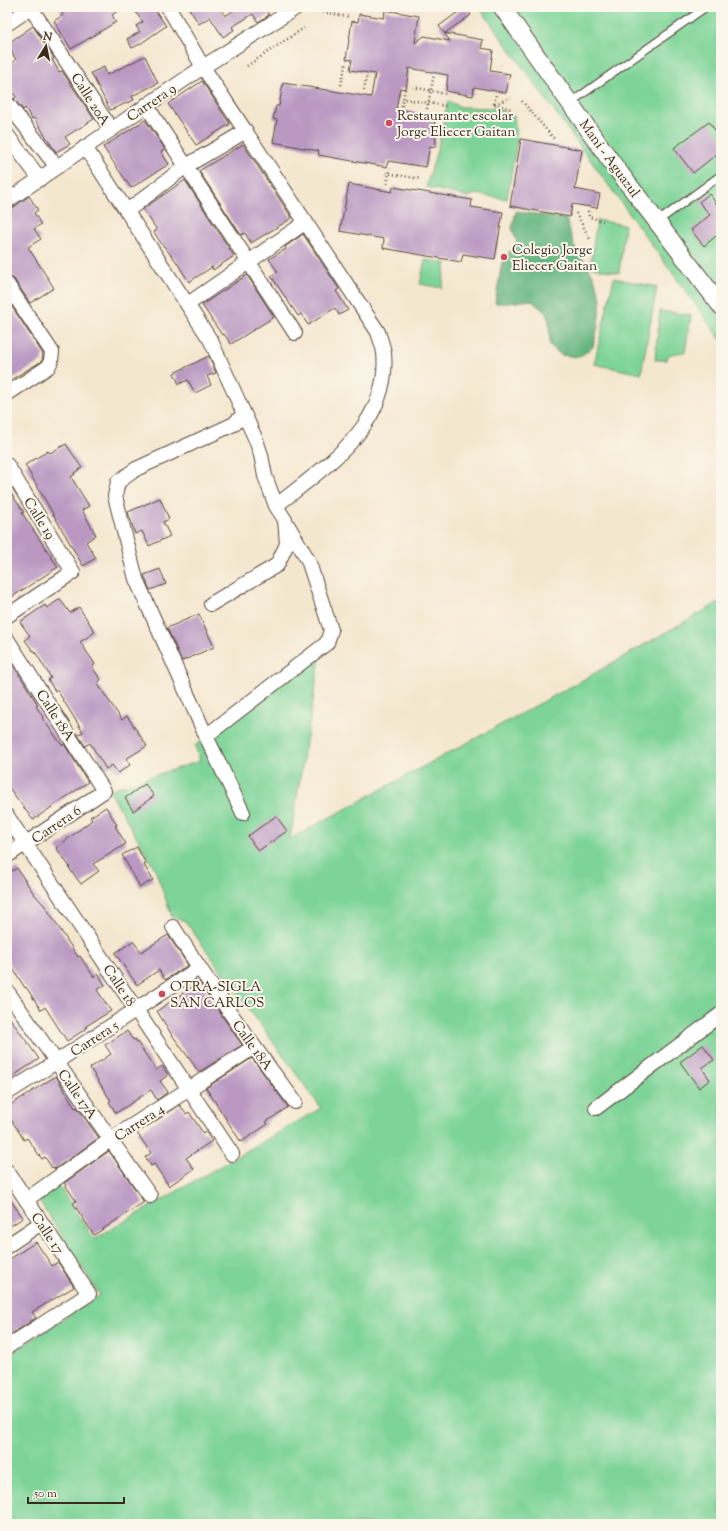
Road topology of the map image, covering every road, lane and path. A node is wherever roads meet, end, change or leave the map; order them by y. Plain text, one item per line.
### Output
1 (32, 7) edge
2 (168, 7) edge
3 (297, 7) edge
4 (502, 7) edge
5 (706, 7) edge
6 (324, 12) dead end
7 (349, 17) dead end
8 (7, 24) edge
9 (304, 28) dead end
10 (346, 63) dead end
11 (247, 66) dead end
12 (203, 67) junction
13 (367, 74) dead end
14 (434, 75) dead end
15 (341, 85) dead end
16 (413, 88) dead end
17 (405, 89) dead end
18 (364, 90) dead end
19 (446, 94) dead end
20 (496, 94) dead end
21 (510, 98) dead end
22 (405, 99) dead end
23 (522, 101) dead end
24 (7, 103) edge
25 (494, 104) junction
26 (570, 104) junction
27 (146, 106) junction
28 (446, 106) dead end
29 (512, 109) dead end
30 (402, 110) dead end
31 (427, 110) dead end
32 (111, 130) junction
33 (246, 131) junction
34 (7, 135) edge
35 (556, 140) dead end
36 (85, 147) junction
37 (186, 166) junction
38 (57, 167) junction
39 (390, 168) dead end
40 (386, 173) dead end
41 (721, 175) edge
42 (40, 179) junction
43 (421, 179) dead end
44 (386, 184) dead end
45 (7, 201) edge
46 (127, 210) junction
47 (588, 212) dead end
48 (576, 213) dead end
49 (603, 221) dead end
50 (306, 222) junction
51 (657, 222) junction
52 (591, 241) dead end
53 (248, 262) junction
54 (7, 284) edge
55 (188, 304) junction
56 (721, 306) edge
57 (295, 333) dead end
58 (7, 394) edge
59 (244, 414) junction
60 (7, 465) edge
61 (276, 506) junction
62 (285, 520) junction
63 (211, 604) dead end
64 (7, 616) edge
65 (7, 639) edge
66 (206, 736) junction
67 (104, 791) joint
68 (243, 813) dead end
69 (7, 816) edge
70 (25, 844) junction
71 (7, 856) edge
72 (173, 927) dead end
73 (199, 968) junction
74 (7, 991) edge
75 (136, 1010) junction
76 (721, 1014) edge
77 (254, 1047) junction
78 (56, 1062) junction
79 (189, 1089) junction
80 (7, 1093) edge
81 (295, 1102) dead end
82 (596, 1108) dead end
83 (110, 1140) junction
84 (232, 1154) dead end
85 (7, 1171) edge
86 (150, 1196) dead end
87 (26, 1200) junction
88 (41, 1223) junction
89 (7, 1246) edge
90 (7, 1347) edge

1 - 8 street
1 - 32 street, Calle 20A
2 - 12 street
3 - 12 street, Carrera 9
4 - 26 street, Maní - Aguazul
5 - 26 lane
6 - 7 path
9 - 11 path
10 - 15 path
12 - 27 street, Carrera 9
12 - 33 street
13 - 18 path
14 - 31 path
16 - 19 path
17 - 30 path
20 - 25 path
21 - 25 path
22 - 28 path
23 - 35 path
24 - 38 street
25 - 29 path
26 - 51 street, Maní - Aguazul
27 - 32 street, Carrera 9
27 - 37 street
32 - 36 street, Carrera 9
33 - 37 street
33 - 50 street
34 - 42 street
36 - 38 street, Carrera 9
36 - 46 street
37 - 46 street
37 - 53 street
38 - 42 street, Carrera 9
39 - 44 path
40 - 43 path
41 - 51 lane
42 - 45 street, Carrera 9
46 - 55 street
47 - 49 path
48 - 52 path
50 - 53 street
50 - 61 street
51 - 56 street, Maní - Aguazul
53 - 55 street
53 - 57 street
54 - 58 street
55 - 59 street
59 - 61 street
59 - 66 street
60 - 64 street, Calle 19
61 - 62 street
62 - 63 street
62 - 66 street
65 - 67 street, Calle 18A
66 - 68 street
67 - 70 street, Carrera 6
69 - 70 street, Calle 18
70 - 71 street, Carrera 6
70 - 75 street, Calle 18
72 - 73 street, Calle 18A
73 - 75 street, Carrera 5
73 - 77 street, Calle 18A
74 - 78 street, Calle 17A
75 - 78 street, Carrera 5
75 - 79 street, Calle 18
76 - 82 street
77 - 79 street, Carrera 4
77 - 81 street, Calle 18A
78 - 80 street, Carrera 5
78 - 83 street, Calle 17A
79 - 83 street, Carrera 4
79 - 84 street, Calle 18
83 - 86 street, Calle 17A
83 - 87 street, Carrera 4
85 - 87 street, Calle 17
87 - 88 street, Calle 17
88 - 89 street
88 - 90 street, Calle 17

